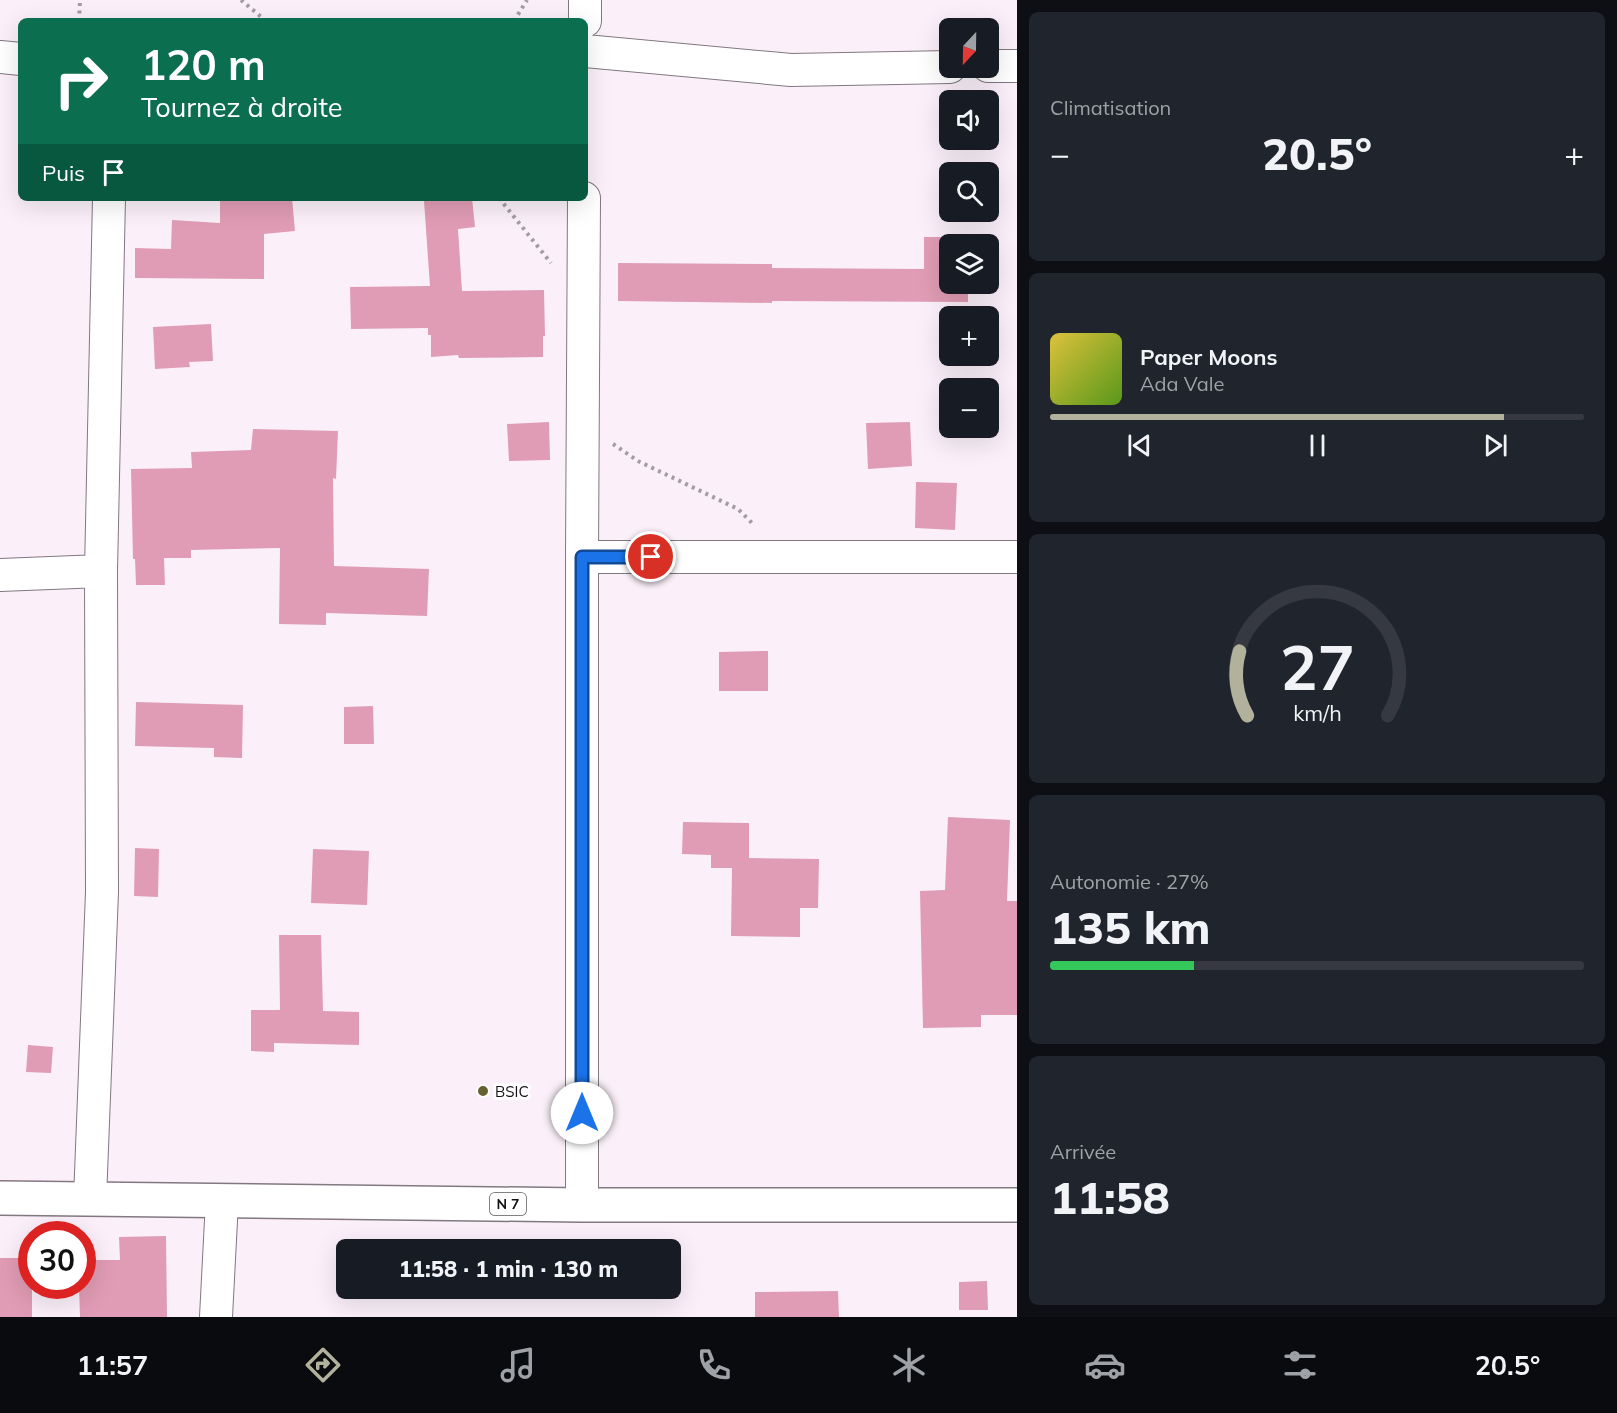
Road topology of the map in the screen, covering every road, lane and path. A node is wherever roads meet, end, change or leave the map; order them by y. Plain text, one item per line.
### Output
1 (80, 0) edge
2 (241, 0) edge
3 (527, 0) edge
4 (585, 0) edge
5 (79, 18) edge
6 (262, 18) edge
7 (516, 18) edge
8 (585, 18) edge
9 (588, 51) edge
10 (0, 57) edge
11 (18, 59) edge
12 (999, 66) edge
13 (1017, 66) edge
14 (939, 67) edge
15 (109, 201) edge
16 (501, 201) edge
17 (584, 201) edge
18 (583, 303) junction
19 (582, 411) junction
20 (582, 557) junction
21 (1017, 557) edge
22 (790, 558) junction
23 (101, 571) junction
24 (0, 575) edge
25 (0, 1198) edge
26 (90, 1199) junction
27 (222, 1201) junction
28 (582, 1205) junction
29 (1017, 1205) edge
30 (216, 1317) edge

1 - 5 path
2 - 6 path
3 - 7 path
4 - 8 street
9 - 14 street
10 - 11 street
12 - 13 street
15 - 23 street
16 - 18 path
17 - 18 street
18 - 19 street
19 - 20 street
19 - 22 path
20 - 22 street
20 - 28 street
21 - 22 street
23 - 24 street
23 - 26 street
25 - 26 highway, N 7
26 - 27 highway, N 7
27 - 28 highway, N 7
27 - 30 street
28 - 29 highway, N 7

